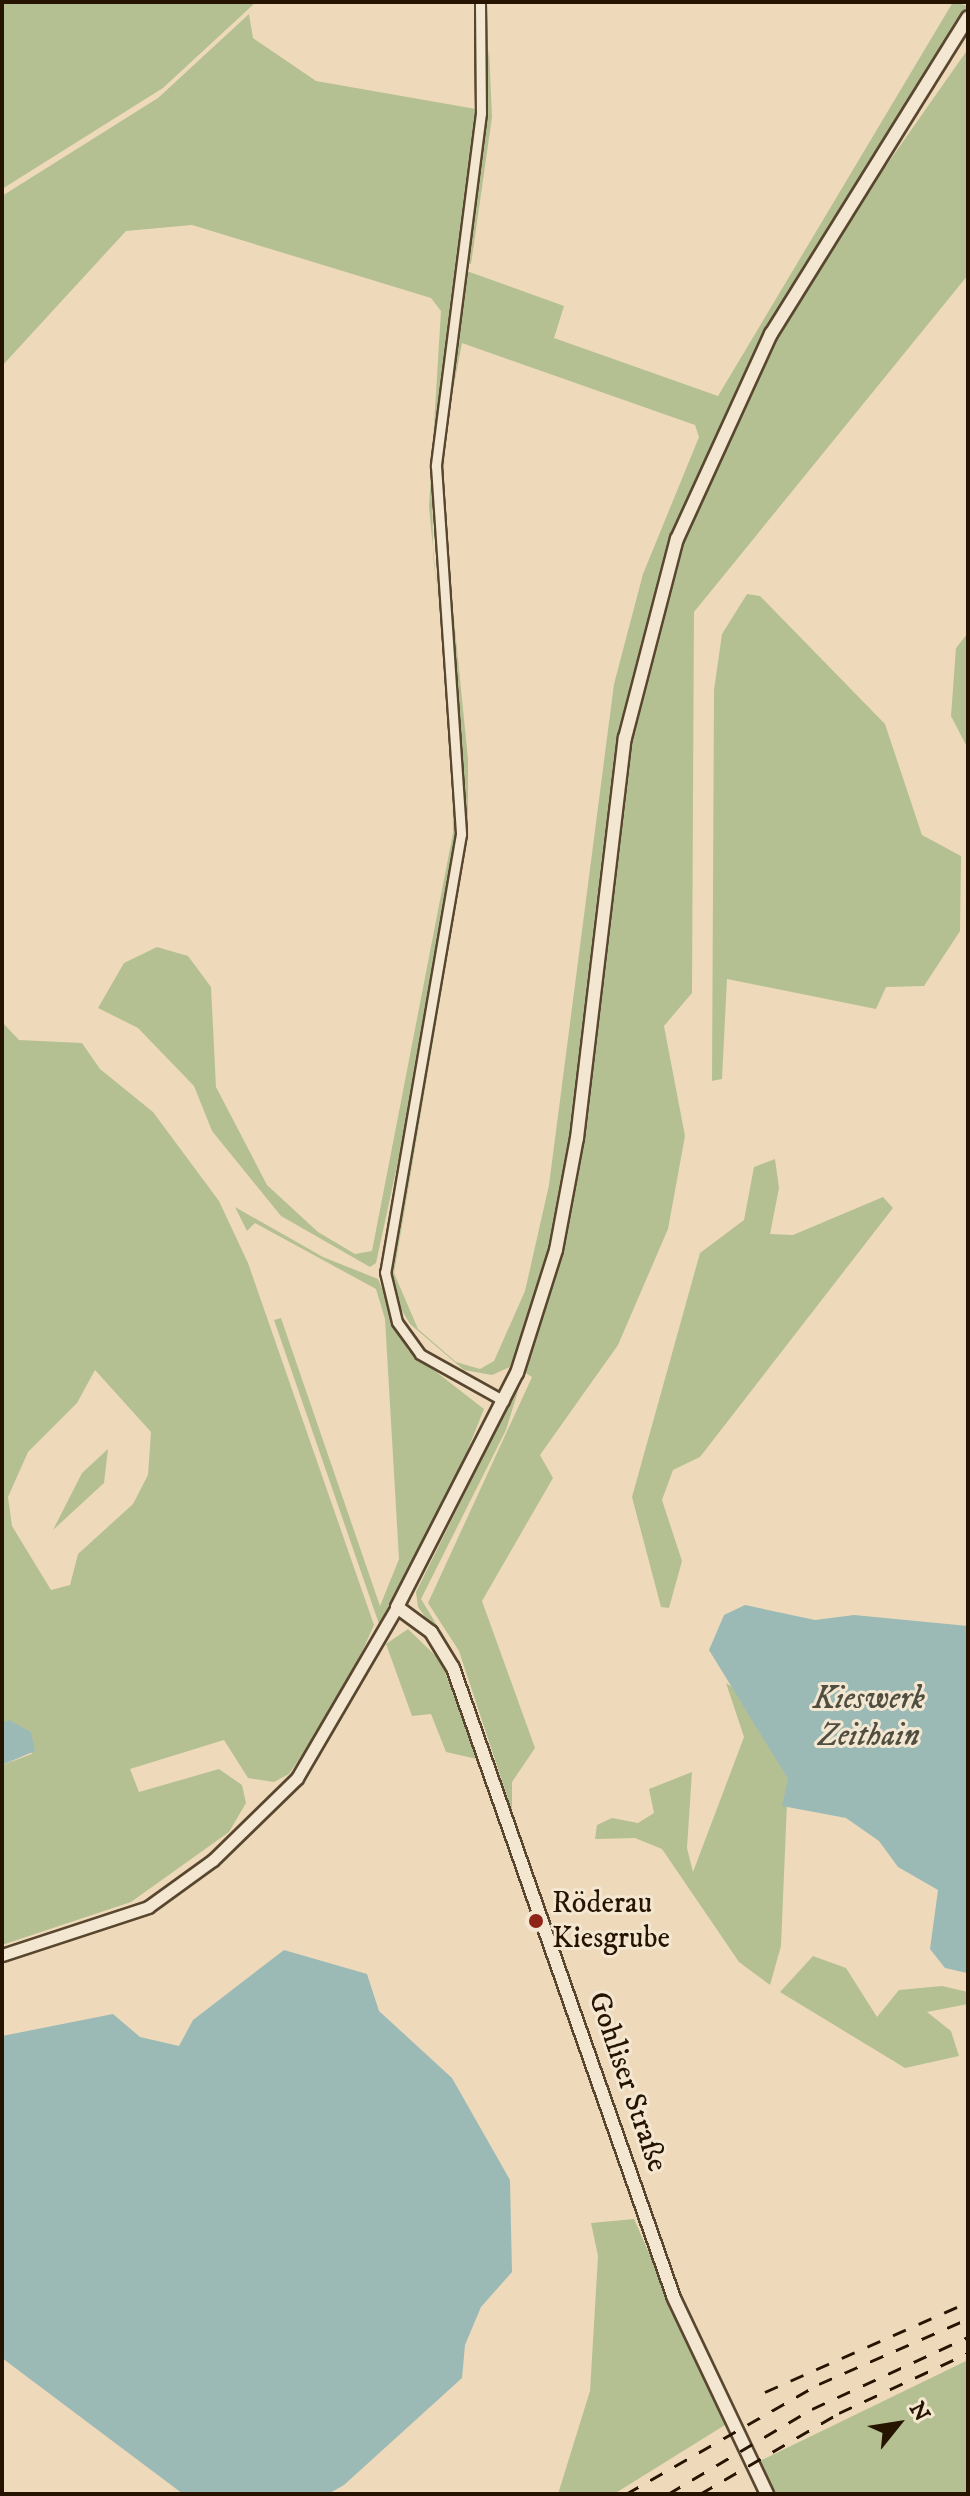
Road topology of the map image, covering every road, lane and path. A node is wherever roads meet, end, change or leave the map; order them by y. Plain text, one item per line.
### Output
1 (480, 2) edge
2 (968, 17) edge
3 (504, 1401) junction
4 (397, 1607) junction
5 (2, 1955) edge
6 (767, 2494) edge

1 - 3 street
2 - 3 main road
3 - 4 main road
4 - 5 street
4 - 6 main road, Gohliser Straße

